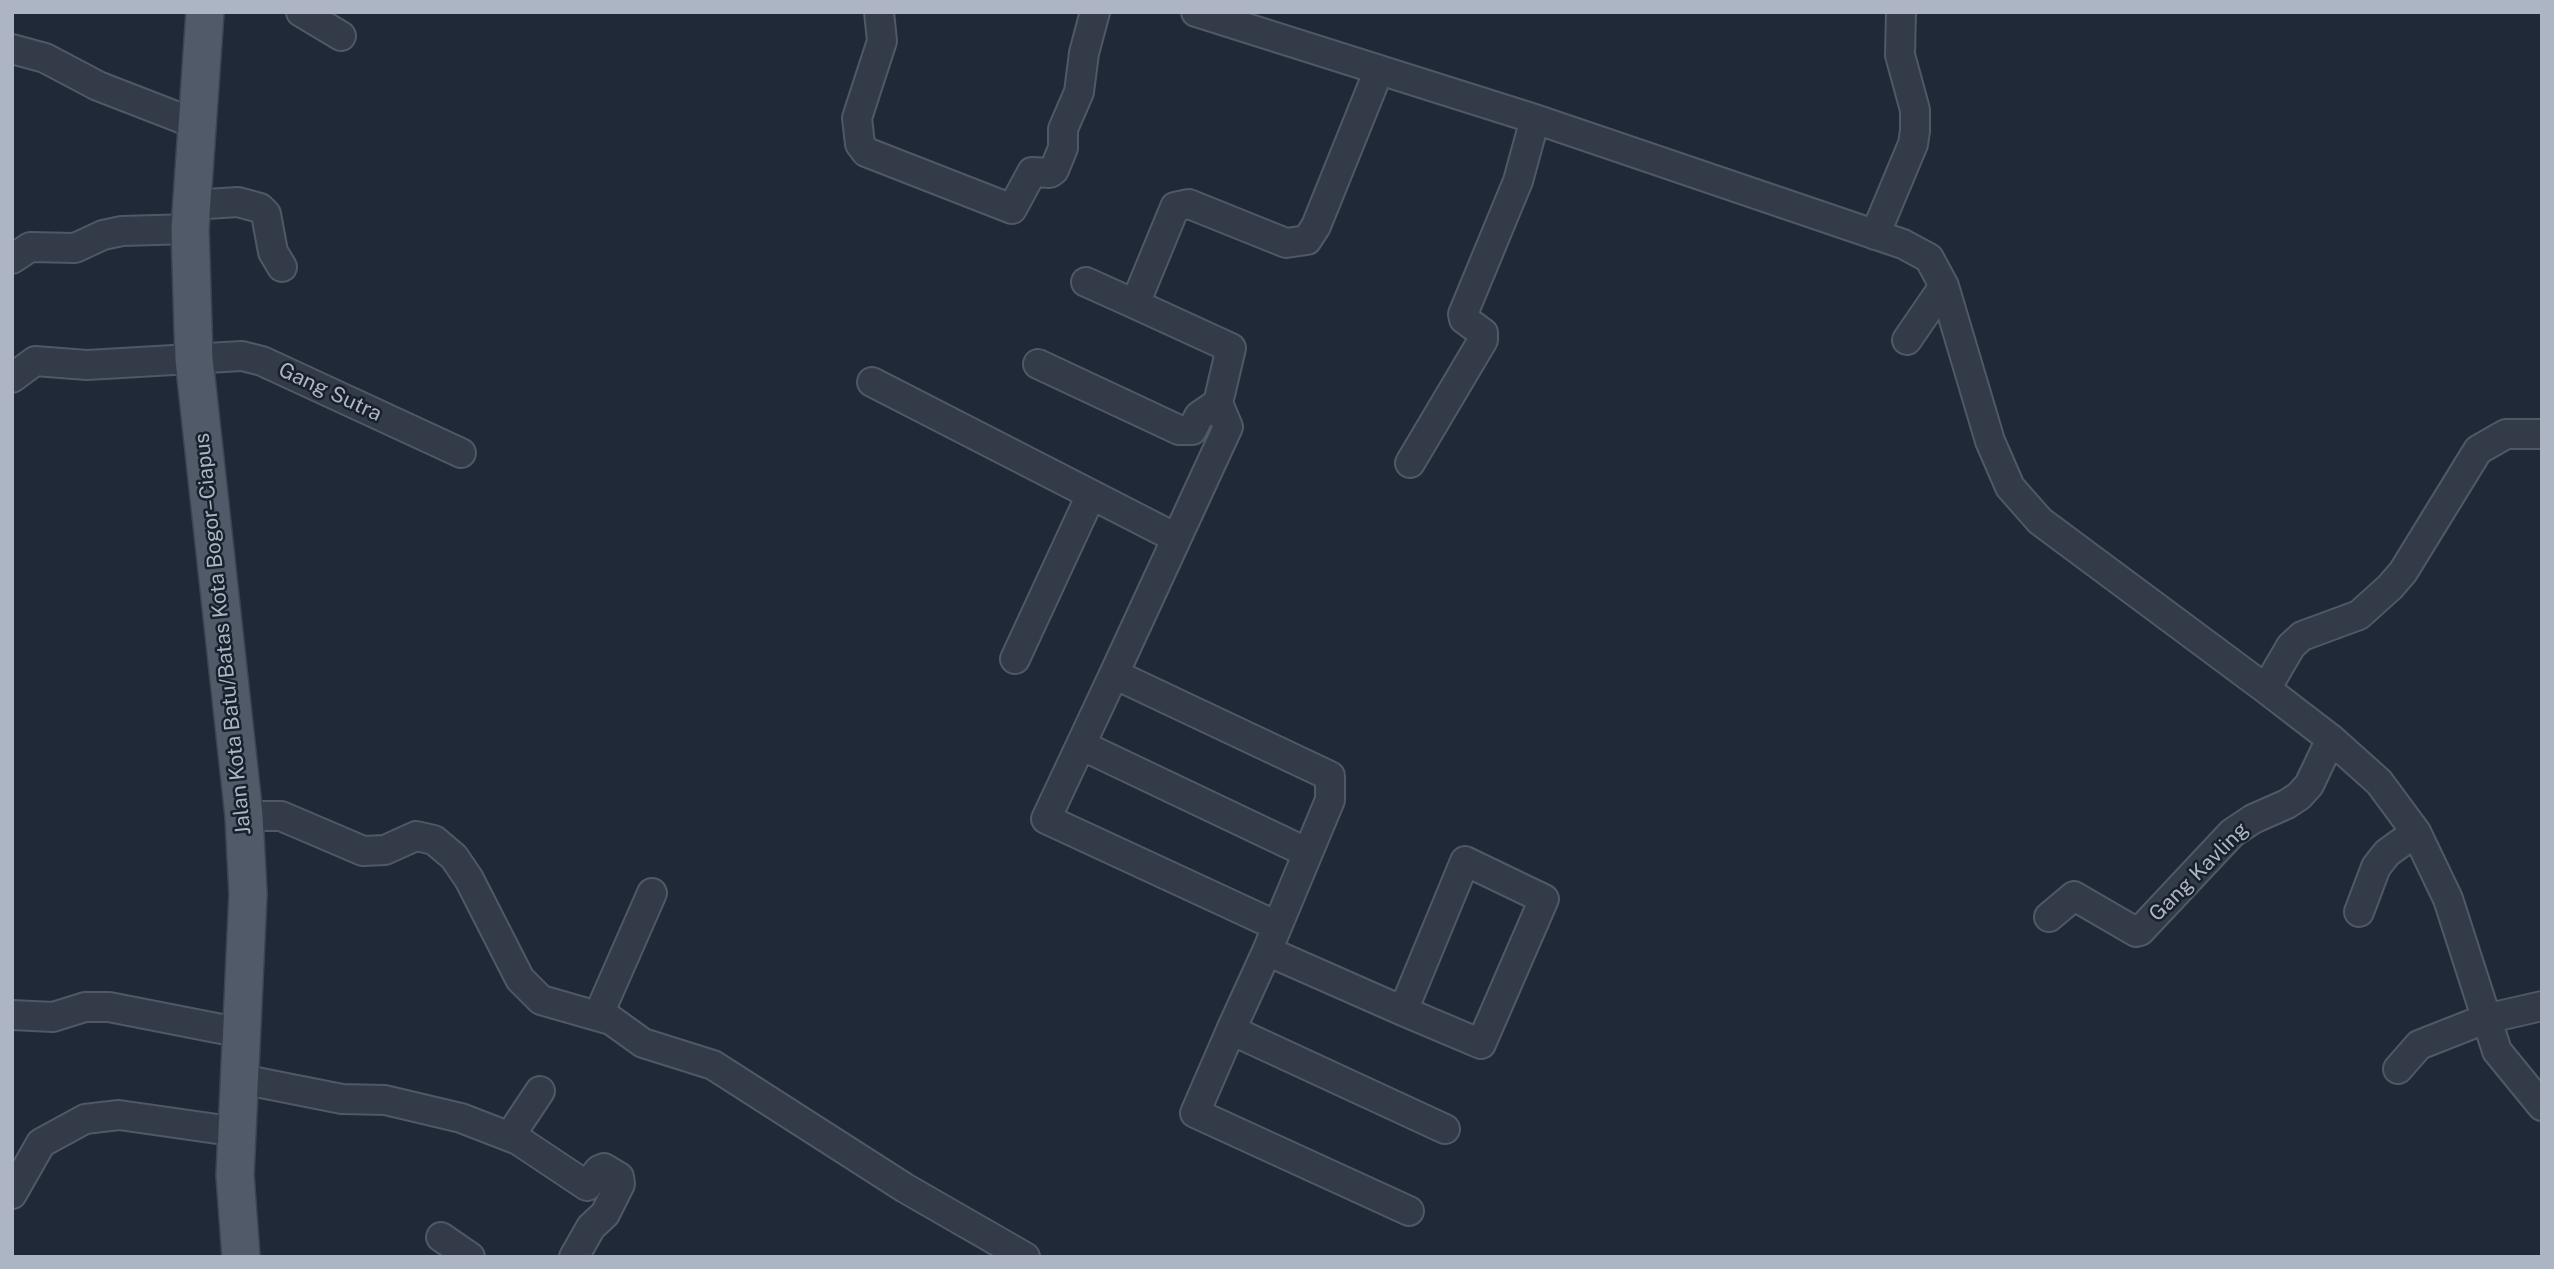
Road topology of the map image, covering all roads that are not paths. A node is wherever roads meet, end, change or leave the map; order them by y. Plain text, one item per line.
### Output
1 (205, 12) edge
2 (302, 12) edge
3 (879, 12) edge
4 (1095, 12) edge
5 (1196, 12) edge
6 (1901, 12) edge
7 (341, 36) dead end
8 (12, 49) edge
9 (1379, 70) junction
10 (1535, 119) junction
11 (196, 124) junction
12 (190, 217) junction
13 (1875, 235) junction
14 (12, 258) edge
15 (282, 267) dead end
16 (1086, 282) dead end
17 (1944, 286) junction
18 (1135, 304) junction
19 (1907, 340) dead end
20 (194, 359) junction
21 (1038, 364) dead end
22 (12, 378) edge
23 (872, 382) dead end
24 (1218, 403) junction
25 (1179, 430) junction
26 (2542, 434) edge
27 (1217, 448) junction
28 (461, 453) dead end
29 (1410, 463) dead end
30 (1091, 495) junction
31 (1176, 538) junction
32 (1015, 659) dead end
33 (1114, 674) junction
34 (2266, 689) junction
35 (2331, 739) junction
36 (1081, 745) junction
37 (244, 816) junction
38 (2416, 832) junction
39 (1308, 853) junction
40 (652, 893) dead end
41 (2359, 912) dead end
42 (2049, 917) dead end
43 (1272, 938) junction
44 (2542, 1006) edge
45 (1403, 1012) junction
46 (12, 1015) edge
47 (598, 1016) junction
48 (2486, 1019) junction
49 (1231, 1030) junction
50 (242, 1033) junction
51 (2398, 1069) dead end
52 (241, 1079) junction
53 (540, 1091) dead end
54 (2542, 1106) edge
55 (1445, 1129) dead end
56 (238, 1132) junction
57 (510, 1136) junction
58 (12, 1194) edge
59 (1409, 1211) dead end
60 (442, 1237) dead end
61 (241, 1257) edge
62 (470, 1257) edge
63 (574, 1257) edge
64 (1025, 1257) edge

1 - 11 main road, Jalan Kota Batu/Batas Kota Bogor–Ciapus
2 - 7 street
3 - 4 street
5 - 9 street
6 - 13 street
8 - 11 street
9 - 10 street
9 - 18 street
10 - 13 street
10 - 29 street
11 - 12 main road, Jalan Kota Batu/Batas Kota Bogor–Ciapus
12 - 14 street
12 - 15 street
12 - 20 main road, Jalan Kota Batu/Batas Kota Bogor–Ciapus
13 - 17 street
16 - 18 street
17 - 19 street
17 - 34 street
18 - 24 street
20 - 22 street, Gang Sutra
20 - 28 street, Gang Sutra
20 - 37 main road, Jalan Kota Batu/Batas Kota Bogor–Ciapus
21 - 25 street
23 - 30 street
24 - 25 street
24 - 27 street
25 - 27 street
26 - 34 street
27 - 31 street
30 - 31 street
30 - 32 street
31 - 33 street
33 - 36 street
33 - 39 street
34 - 35 street
35 - 38 street
35 - 42 street, Gang Kavling
36 - 39 street
36 - 43 street
37 - 47 street
37 - 50 main road, Jalan Kota Batu/Batas Kota Bogor–Ciapus
38 - 41 street
38 - 48 street
39 - 43 street
40 - 47 street
43 - 45 street
43 - 49 street
44 - 48 street
45 - 45 street
46 - 50 street
47 - 64 street
48 - 51 street
48 - 54 street
49 - 55 street
49 - 59 street
50 - 52 main road, Jalan Kota Batu/Batas Kota Bogor–Ciapus
52 - 56 main road, Jalan Kota Batu/Batas Kota Bogor–Ciapus
52 - 57 street
53 - 57 street
56 - 58 street
56 - 61 main road, Jalan Kota Batu/Batas Kota Bogor–Ciapus
57 - 63 street
60 - 62 street

